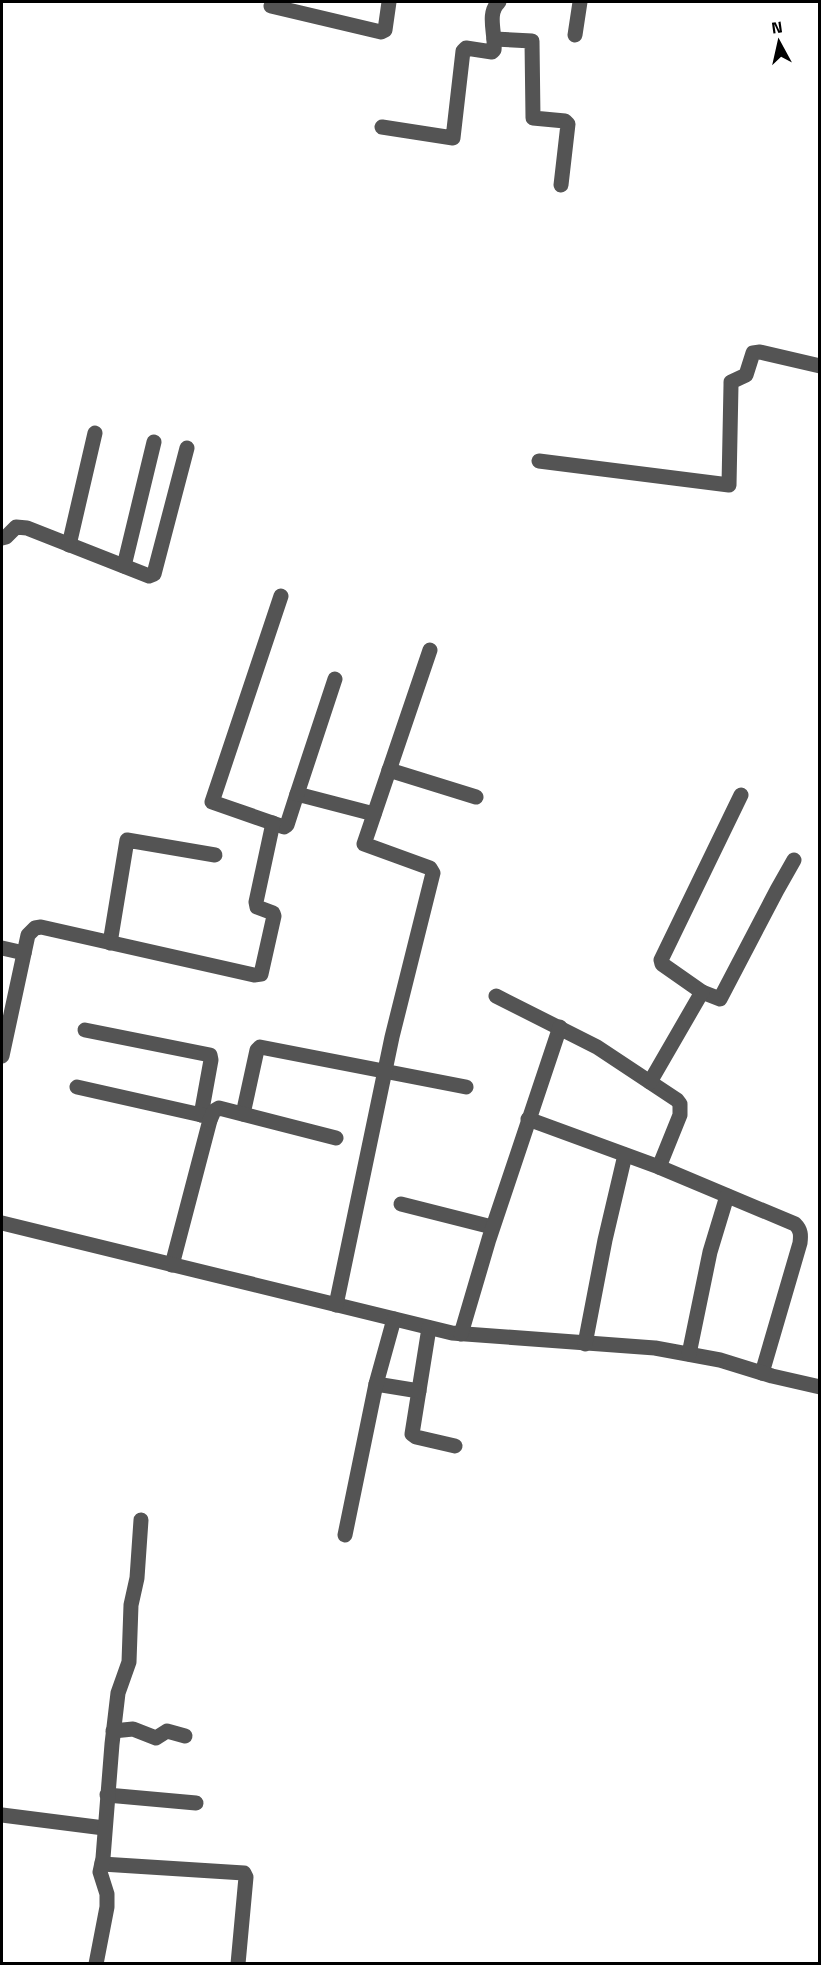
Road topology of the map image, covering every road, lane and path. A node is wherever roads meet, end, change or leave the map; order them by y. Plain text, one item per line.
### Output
1 (390, 2) edge
2 (499, 2) edge
3 (580, 2) edge
4 (271, 6) dead end
5 (575, 36) dead end
6 (494, 39) junction
7 (382, 127) dead end
8 (561, 185) dead end
9 (819, 366) edge
10 (95, 433) dead end
11 (154, 442) dead end
12 (187, 448) dead end
13 (539, 461) dead end
14 (2, 538) edge
15 (69, 545) junction
16 (124, 566) junction
17 (281, 596) dead end
18 (430, 650) dead end
19 (335, 679) dead end
20 (389, 770) junction
21 (297, 794) junction
22 (741, 795) dead end
23 (476, 797) dead end
24 (374, 814) junction
25 (273, 823) junction
26 (215, 855) dead end
27 (794, 860) dead end
28 (110, 943) junction
29 (2, 948) edge
30 (24, 953) junction
31 (702, 992) junction
32 (496, 996) dead end
33 (560, 1027) junction
34 (85, 1030) dead end
35 (2, 1056) edge
36 (385, 1070) junction
37 (650, 1082) junction
38 (77, 1087) dead end
39 (466, 1087) dead end
40 (243, 1114) junction
41 (206, 1118) junction
42 (528, 1119) junction
43 (336, 1138) dead end
44 (625, 1155) junction
45 (659, 1167) junction
46 (727, 1196) junction
47 (401, 1204) dead end
48 (2, 1223) edge
49 (492, 1227) junction
50 (172, 1265) junction
51 (336, 1305) junction
52 (394, 1319) junction
53 (429, 1328) junction
54 (461, 1334) junction
55 (585, 1344) junction
56 (688, 1354) junction
57 (762, 1373) junction
58 (376, 1384) junction
59 (819, 1387) edge
60 (419, 1391) junction
61 (455, 1446) dead end
62 (141, 1520) dead end
63 (345, 1535) dead end
64 (113, 1731) junction
65 (185, 1736) dead end
66 (107, 1795) junction
67 (196, 1803) dead end
68 (2, 1815) edge
69 (105, 1828) junction
70 (102, 1864) junction
71 (96, 1964) edge
72 (238, 1964) edge

1 - 4 street
2 - 6 street
3 - 5 street
6 - 7 street
6 - 8 street
9 - 13 street
10 - 15 street
11 - 16 street
12 - 16 street
14 - 15 street
15 - 16 street
17 - 25 street
18 - 20 street
19 - 21 street
20 - 23 street
20 - 24 street
21 - 24 street
21 - 25 street
22 - 31 street
24 - 36 street
25 - 28 street
26 - 28 street
27 - 31 street
28 - 30 street
29 - 30 street
30 - 35 street
31 - 37 street
32 - 33 street
33 - 37 street
33 - 42 street
34 - 41 street
36 - 39 street
36 - 40 street
36 - 51 street
37 - 45 street
38 - 41 street
40 - 41 street
40 - 43 street
41 - 50 street
42 - 44 street
42 - 49 street
44 - 45 street
44 - 55 street
45 - 46 street
46 - 56 street
46 - 57 street
47 - 49 street
48 - 50 street
49 - 54 street
50 - 51 street
51 - 52 street
52 - 53 street
52 - 58 street
53 - 54 street
53 - 60 street
54 - 55 street
55 - 56 street
56 - 57 street
57 - 59 street
58 - 60 street
58 - 63 street
60 - 61 street
62 - 64 street
64 - 65 street
64 - 66 street
66 - 67 street
66 - 69 street
68 - 69 street
69 - 70 street
70 - 71 street
70 - 72 street

